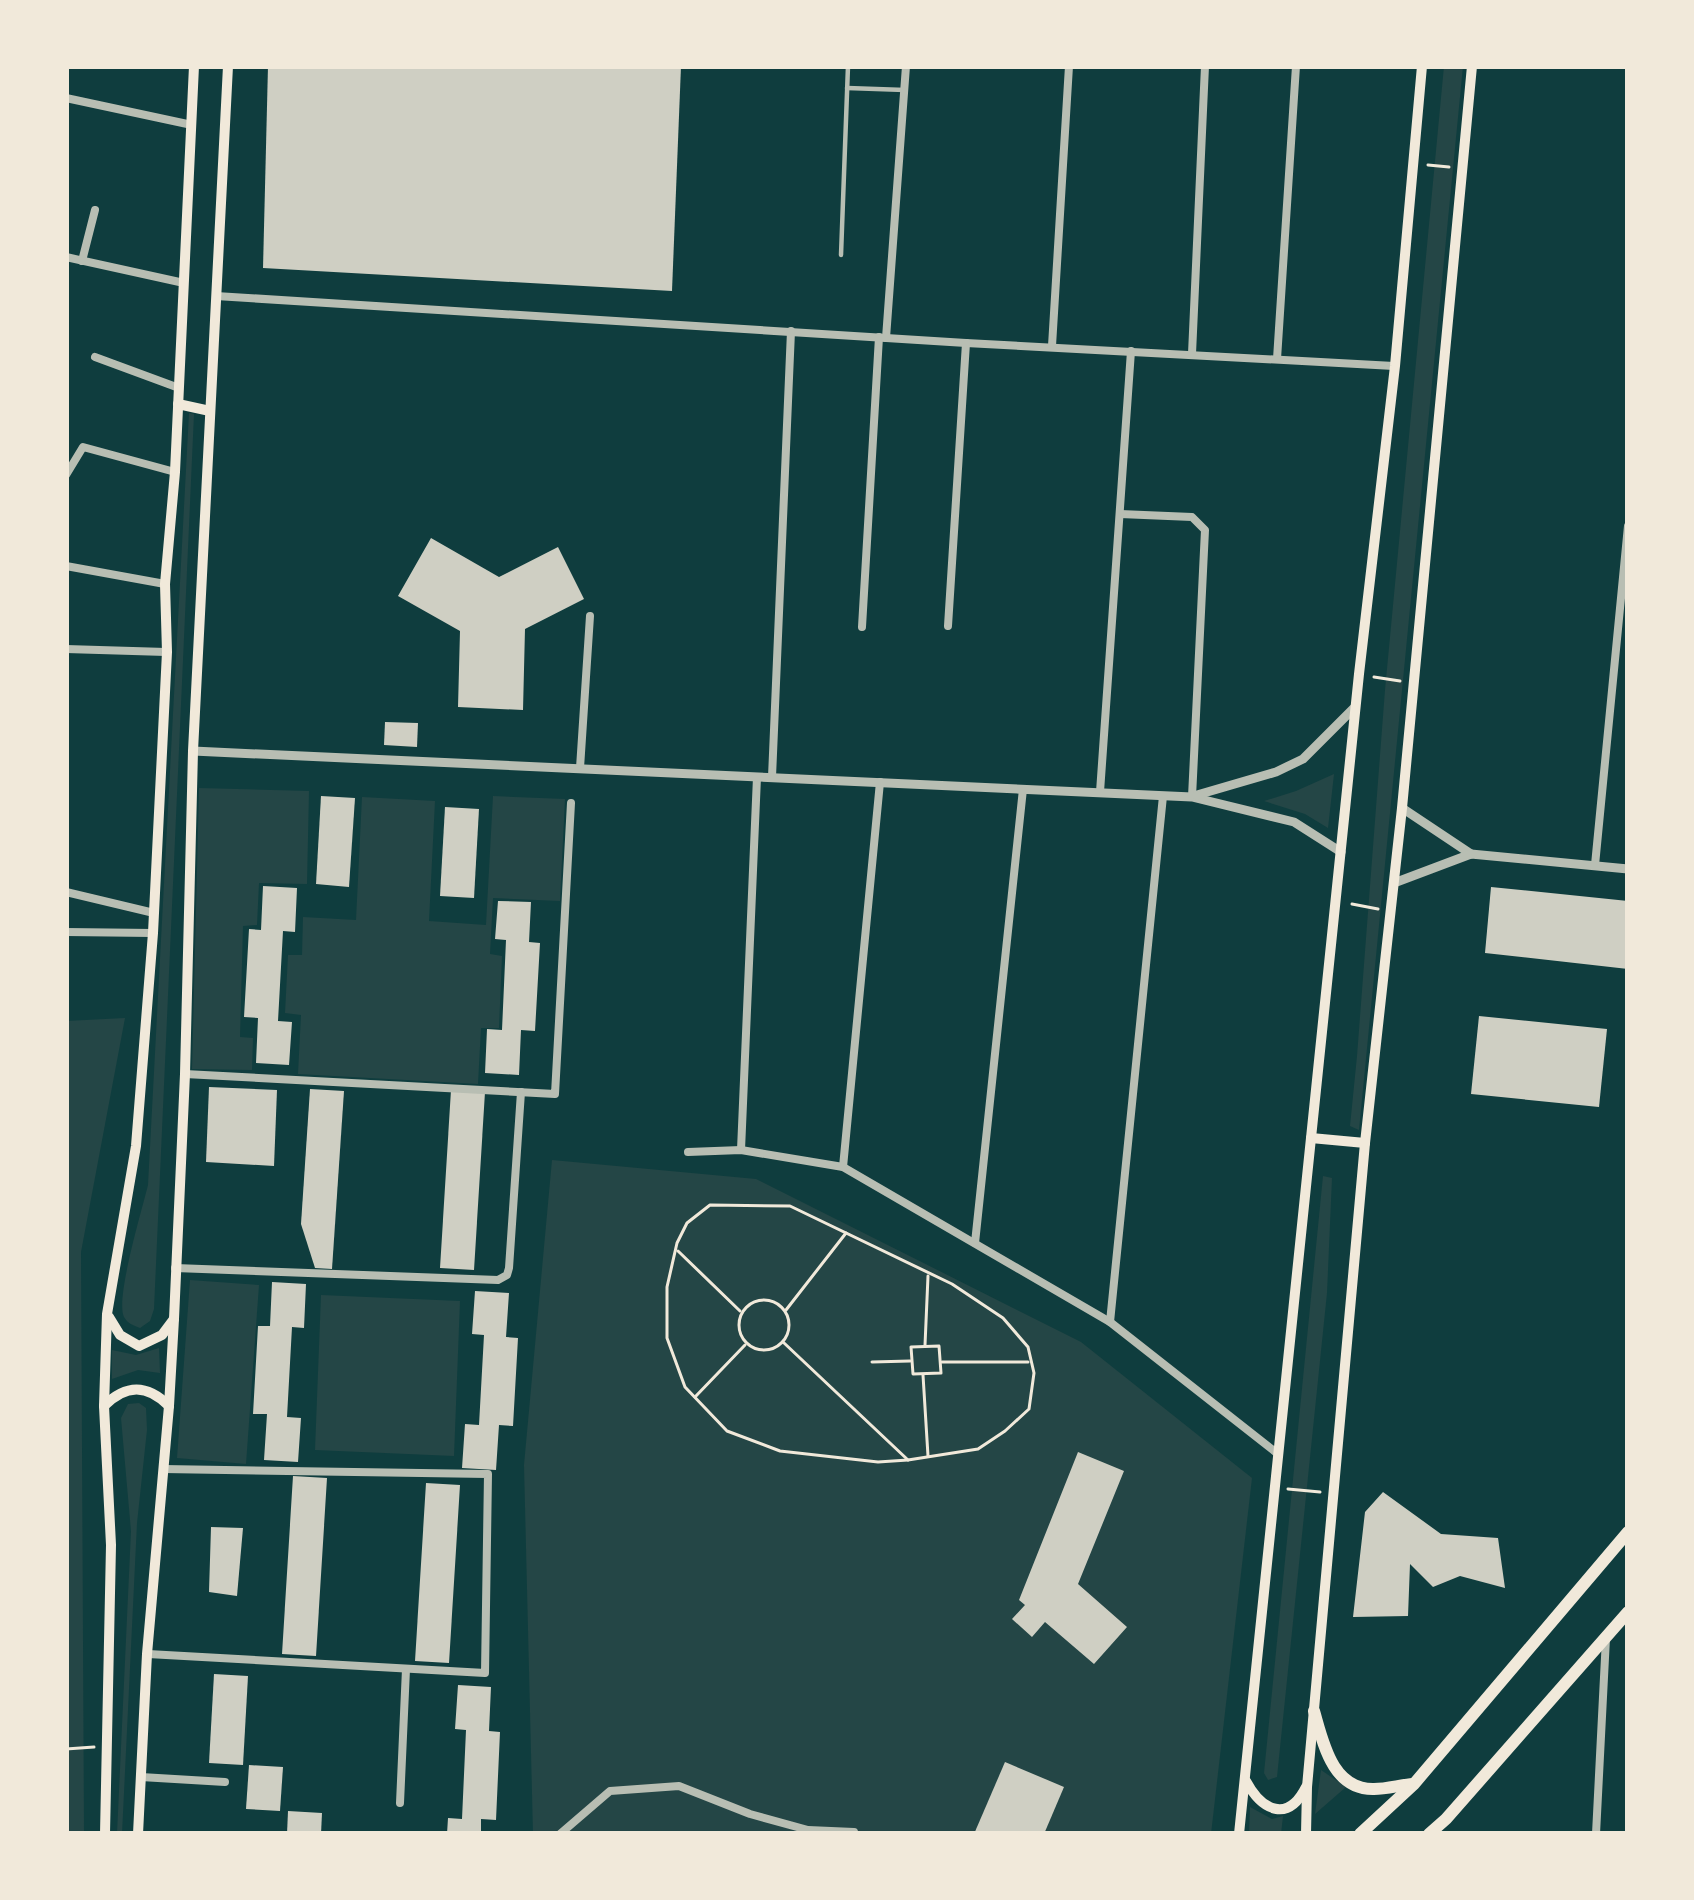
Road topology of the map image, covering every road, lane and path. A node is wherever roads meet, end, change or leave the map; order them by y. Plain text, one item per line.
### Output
1 (194, 66) edge
2 (228, 66) edge
3 (848, 66) edge
4 (906, 66) edge
5 (1069, 66) edge
6 (1205, 66) edge
7 (1296, 66) edge
8 (1422, 66) edge
9 (1472, 66) edge
10 (847, 88) junction
11 (904, 90) junction
12 (66, 98) edge
13 (192, 125) junction
14 (1413, 164) junction
15 (1462, 169) junction
16 (95, 210) dead end
17 (841, 255) dead end
18 (66, 257) edge
19 (82, 261) junction
20 (184, 283) junction
21 (216, 296) junction
22 (791, 331) junction
23 (882, 337) junction
24 (966, 343) junction
25 (1052, 346) junction
26 (1131, 351) junction
27 (1192, 354) junction
28 (94, 357) dead end
29 (1277, 359) junction
30 (1394, 366) junction
31 (179, 388) junction
32 (178, 404) junction
33 (210, 410) junction
34 (176, 472) junction
35 (66, 476) edge
36 (1120, 514) junction
37 (1628, 526) edge
38 (66, 566) edge
39 (166, 584) junction
40 (590, 616) dead end
41 (948, 626) dead end
42 (862, 627) dead end
43 (66, 649) edge
44 (167, 652) junction
45 (1359, 674) junction
46 (1414, 684) junction
47 (1355, 706) junction
48 (193, 751) junction
49 (580, 768) junction
50 (757, 777) junction
51 (772, 777) junction
52 (880, 782) junction
53 (1023, 789) junction
54 (1100, 792) junction
55 (1163, 796) junction
56 (1192, 797) junction
57 (571, 803) dead end
58 (1402, 808) junction
59 (1341, 852) junction
60 (1471, 854) junction
61 (1595, 866) junction
62 (1628, 869) edge
63 (1394, 883) junction
64 (66, 892) edge
65 (1336, 902) junction
66 (1391, 911) junction
67 (154, 913) junction
68 (66, 932) edge
69 (153, 933) junction
70 (185, 1074) junction
71 (521, 1091) junction
72 (1311, 1138) junction
73 (1365, 1143) junction
74 (741, 1150) junction
75 (688, 1152) dead end
76 (843, 1168) junction
77 (846, 1233) junction
78 (975, 1243) junction
79 (676, 1249) junction
80 (175, 1268) junction
81 (928, 1273) junction
82 (785, 1311) junction
83 (742, 1312) junction
84 (107, 1314) junction
85 (174, 1319) junction
86 (1110, 1322) junction
87 (783, 1342) junction
88 (746, 1344) junction
89 (925, 1346) junction
90 (912, 1361) junction
91 (872, 1362) dead end
92 (940, 1362) junction
93 (1032, 1362) junction
94 (923, 1374) junction
95 (694, 1397) junction
96 (104, 1406) junction
97 (169, 1406) junction
98 (1278, 1454) junction
99 (928, 1458) junction
100 (908, 1460) junction
101 (163, 1469) junction
102 (1274, 1488) junction
103 (1334, 1493) junction
104 (1628, 1532) edge
105 (1628, 1612) edge
106 (1606, 1638) junction
107 (147, 1654) junction
108 (406, 1669) junction
109 (1314, 1711) junction
110 (107, 1745) junction
111 (66, 1750) edge
112 (141, 1777) junction
113 (1244, 1779) junction
114 (225, 1782) dead end
115 (1414, 1784) junction
116 (1306, 1786) junction
117 (400, 1803) dead end
118 (1446, 1827) edge
119 (854, 1832) edge
120 (105, 1834) edge
121 (138, 1834) edge
122 (560, 1834) edge
123 (1239, 1834) edge
124 (1306, 1834) edge
125 (1360, 1834) edge
126 (1429, 1834) edge
127 (1596, 1834) edge

1 - 13 main road
2 - 21 main road
3 - 10 lane
4 - 11 street
5 - 25 street
6 - 27 street
7 - 29 street
8 - 14 main road
9 - 15 main road
10 - 11 lane
10 - 17 lane
11 - 23 street
12 - 13 street
13 - 20 main road
14 - 15 path
14 - 30 main road
15 - 46 main road
16 - 19 street
18 - 19 street
19 - 20 street
20 - 31 main road
21 - 22 street
21 - 33 main road
22 - 23 street
22 - 51 street
23 - 24 street
23 - 42 street
24 - 25 street
24 - 41 street
25 - 26 street
26 - 27 street
26 - 36 street
27 - 29 street
28 - 31 street
29 - 30 street
30 - 45 main road
31 - 32 main road
32 - 33 main road
32 - 34 main road
33 - 48 main road
34 - 35 street
34 - 39 main road
36 - 54 street
36 - 56 street
37 - 61 street
38 - 39 street
39 - 44 main road
40 - 49 street
43 - 44 street
44 - 67 main road
45 - 46 path
45 - 47 main road
46 - 58 main road
47 - 56 street
47 - 59 main road
48 - 49 street
48 - 70 main road
49 - 50 street
50 - 51 street
50 - 74 street
51 - 52 street
52 - 53 street
52 - 76 street
53 - 54 street
53 - 78 street
54 - 55 street
55 - 56 street
55 - 86 street
56 - 59 street
57 - 71 street
58 - 60 street
58 - 63 main road
59 - 65 main road
60 - 61 street
60 - 63 street
61 - 62 street
63 - 66 main road
64 - 67 street
65 - 66 path
65 - 72 main road
66 - 73 main road
67 - 69 main road
68 - 69 street
69 - 84 main road
70 - 71 street
70 - 80 main road
71 - 80 street
72 - 73 main road
72 - 98 main road
73 - 103 main road
74 - 75 street
74 - 76 street
76 - 78 street
77 - 79 path
77 - 81 path
77 - 82 path
78 - 86 street
79 - 83 path
79 - 95 path
80 - 85 main road
81 - 89 path
81 - 93 path
82 - 83 path
82 - 87 path
83 - 88 path
84 - 85 main road
84 - 96 main road
85 - 97 main road
86 - 98 street
87 - 88 path
87 - 100 path
88 - 95 path
89 - 90 path
89 - 92 path
90 - 91 path
90 - 94 path
92 - 93 path
92 - 94 path
93 - 99 path
94 - 99 path
95 - 100 path
96 - 97 main road
96 - 110 main road
97 - 101 main road
98 - 102 main road
99 - 100 path
101 - 107 main road
101 - 108 street
102 - 103 path
102 - 113 main road
103 - 109 main road
104 - 115 main road
105 - 106 main road
106 - 118 main road
106 - 127 street
107 - 108 street
107 - 112 main road
108 - 117 street
109 - 115 main road
109 - 116 main road
110 - 111 path
110 - 120 main road
112 - 114 street
112 - 121 main road
113 - 116 main road
113 - 123 main road
115 - 125 main road
116 - 124 main road
118 - 126 main road
119 - 122 street

